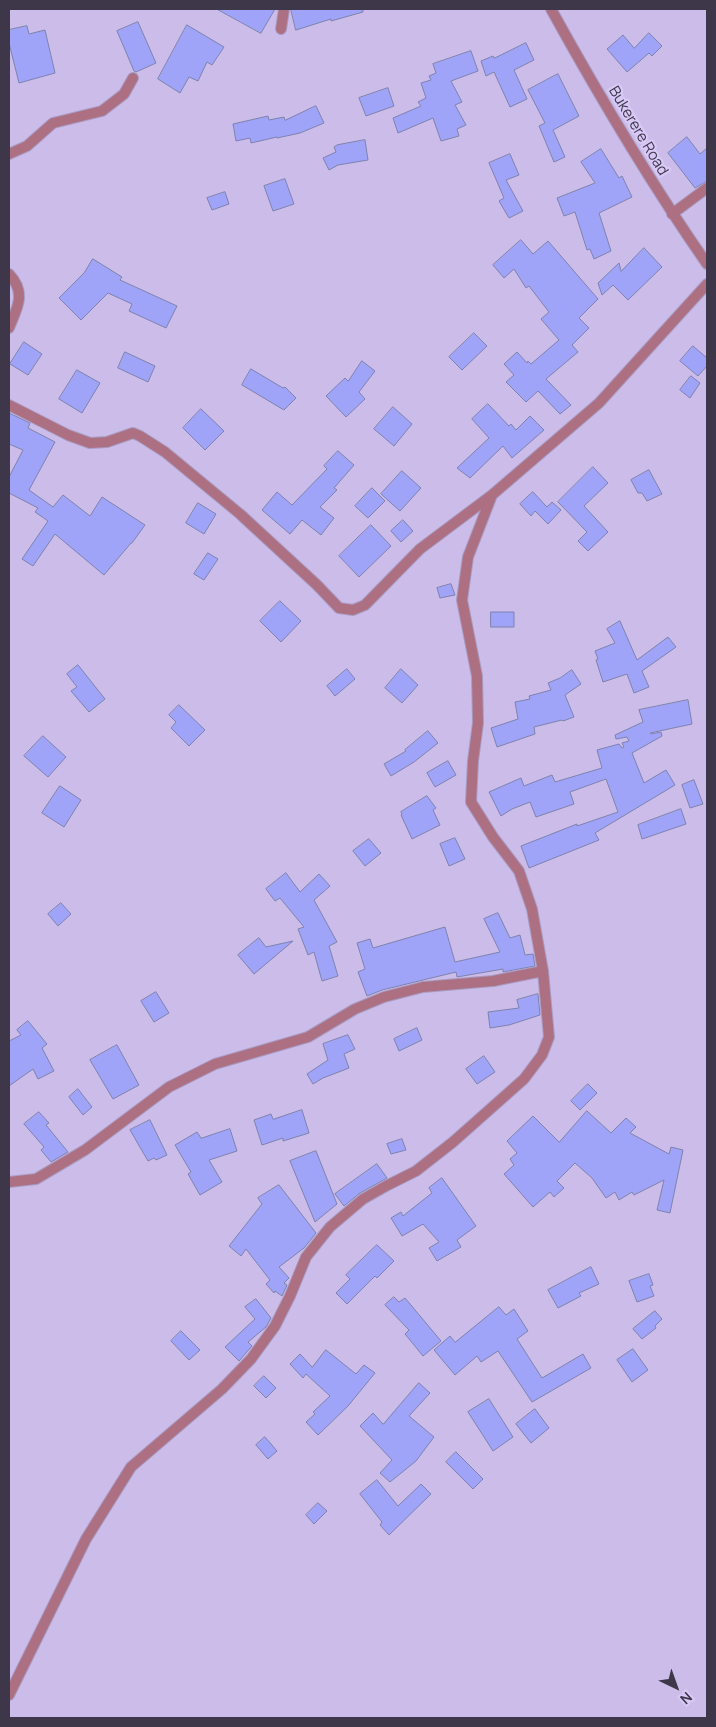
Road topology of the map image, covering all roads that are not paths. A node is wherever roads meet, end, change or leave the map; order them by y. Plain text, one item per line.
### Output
1 (284, 9) edge
2 (551, 9) edge
3 (281, 29) dead end
4 (133, 78) dead end
5 (9, 154) edge
6 (707, 188) edge
7 (672, 214) junction
8 (707, 264) edge
9 (9, 274) edge
10 (707, 284) edge
11 (9, 328) edge
12 (9, 405) edge
13 (492, 495) junction
14 (544, 971) junction
15 (9, 1182) edge
16 (9, 1695) edge

1 - 3 street
2 - 7 street, Bukerere Road
4 - 5 street
6 - 7 street
7 - 8 street, Bukerere Road
9 - 11 street
10 - 13 street
12 - 13 street
13 - 14 street
14 - 15 street
14 - 16 street

